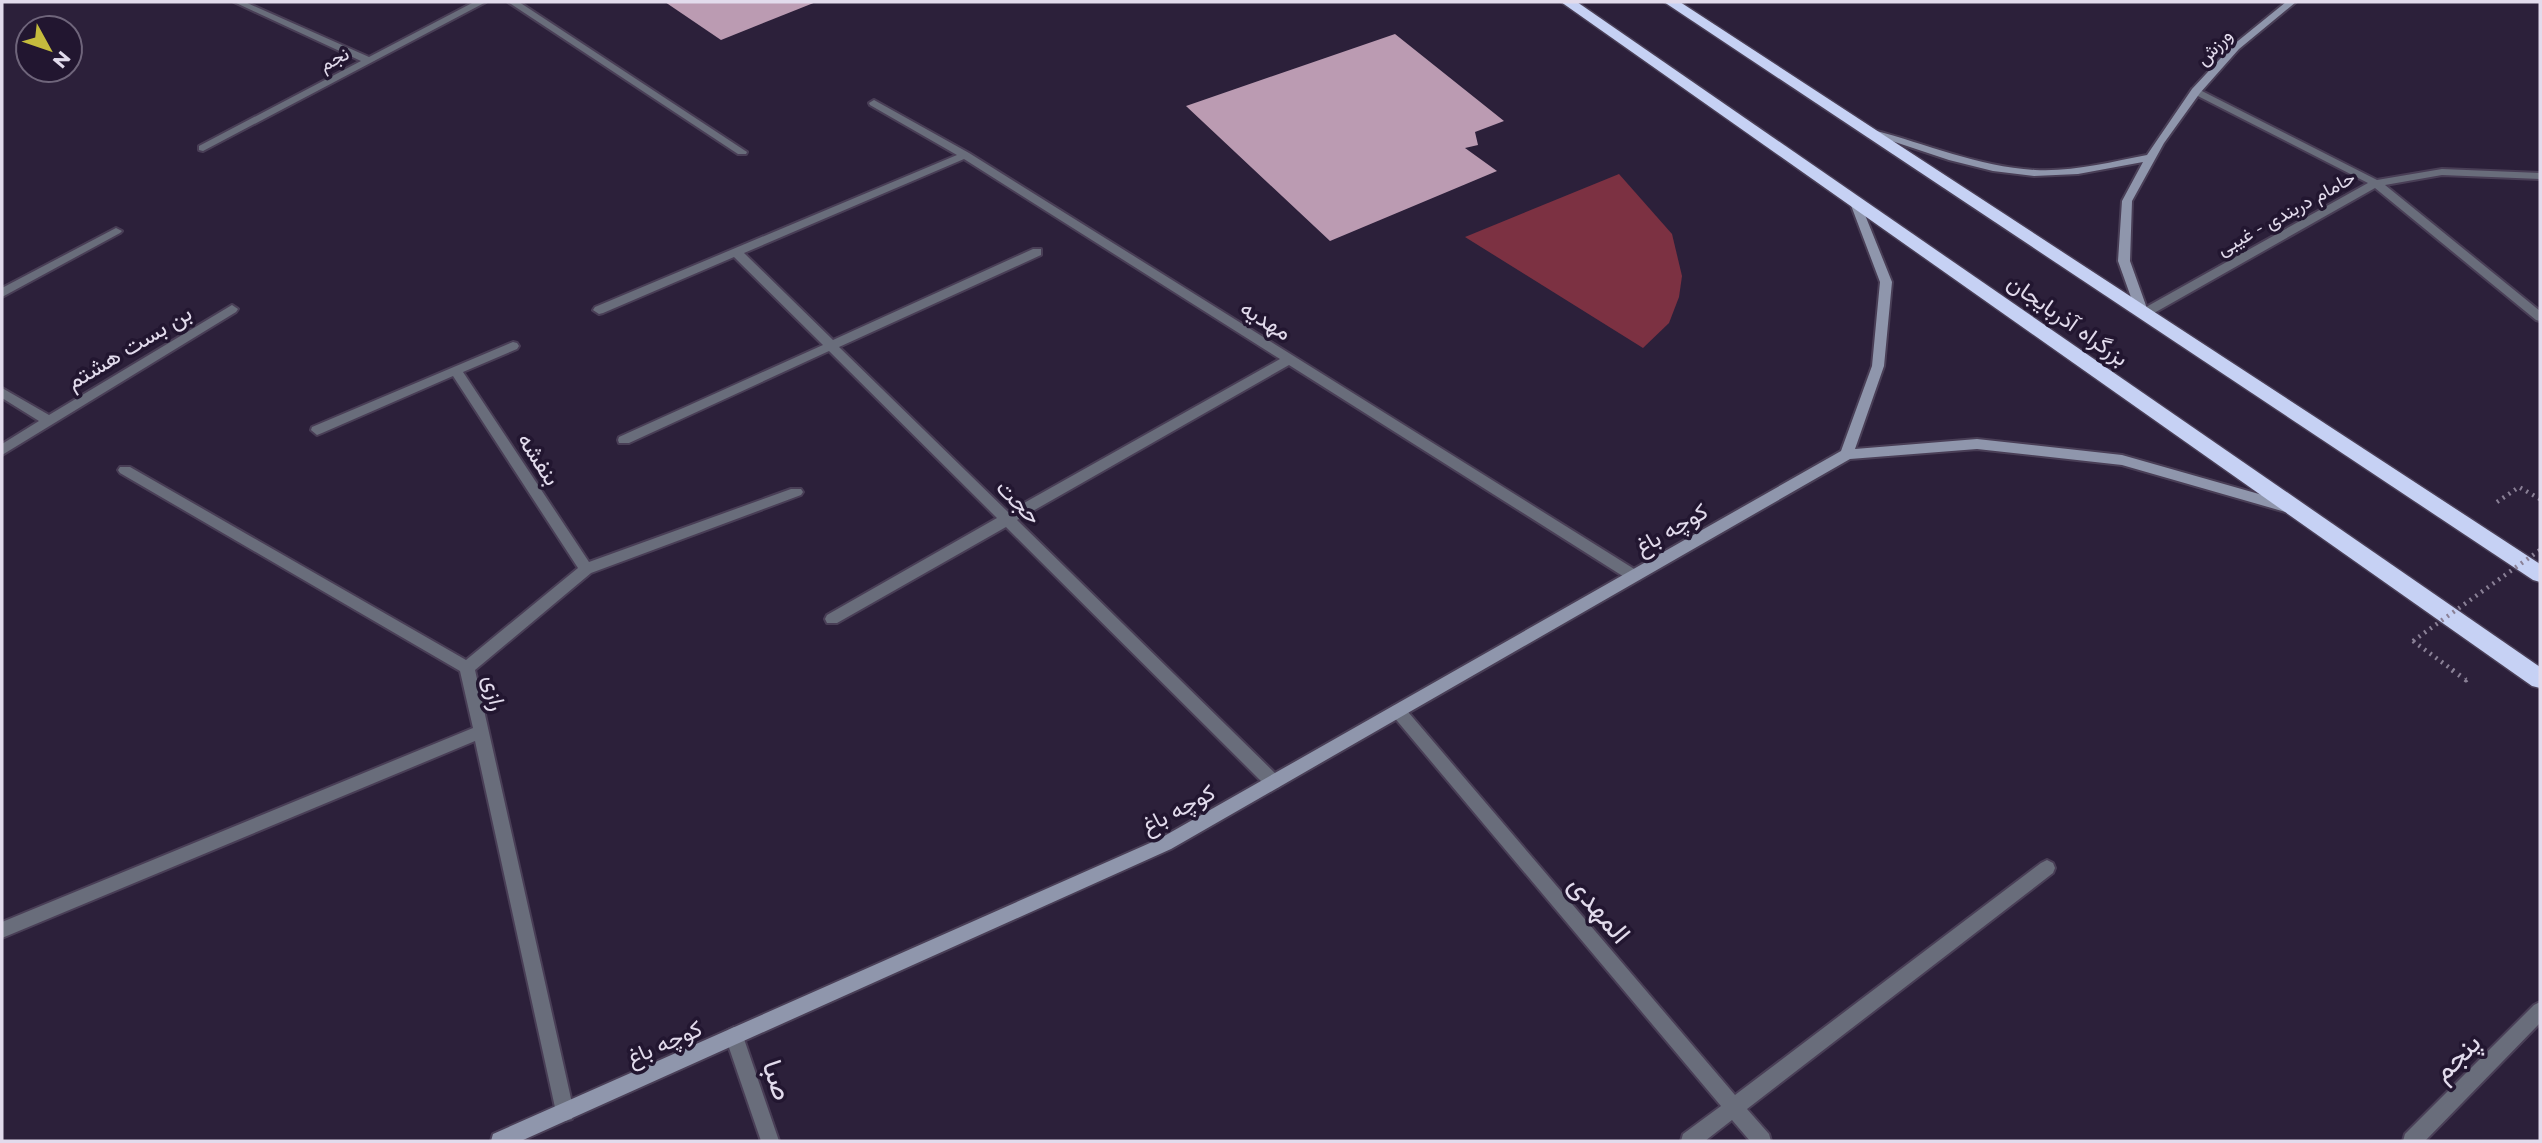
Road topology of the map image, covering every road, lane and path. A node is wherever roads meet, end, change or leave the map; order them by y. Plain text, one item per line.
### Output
1 (238, 2) edge
2 (481, 2) edge
3 (513, 2) edge
4 (1568, 2) edge
5 (1671, 2) edge
6 (2291, 2) edge
7 (369, 61) junction
8 (2196, 91) junction
9 (874, 103) dead end
10 (1868, 132) junction
11 (203, 148) dead end
12 (742, 152) dead end
13 (965, 155) junction
14 (2152, 157) junction
15 (2540, 176) edge
16 (2376, 183) junction
17 (1854, 200) junction
18 (116, 231) dead end
19 (736, 252) junction
20 (1037, 252) dead end
21 (2, 293) edge
22 (232, 309) dead end
23 (599, 310) dead end
24 (2143, 314) junction
25 (2540, 317) edge
26 (513, 346) dead end
27 (831, 346) junction
28 (1289, 359) junction
29 (456, 371) junction
30 (2, 392) edge
31 (48, 421) junction
32 (317, 430) dead end
33 (624, 440) dead end
34 (2, 450) edge
35 (1847, 454) junction
36 (125, 470) dead end
37 (2519, 487) dead end
38 (796, 492) dead end
39 (2540, 499) edge
40 (2298, 510) junction
41 (1008, 521) junction
42 (2540, 550) edge
43 (586, 569) junction
44 (2540, 574) edge
45 (1634, 576) junction
46 (832, 619) dead end
47 (467, 668) junction
48 (2540, 679) edge
49 (2466, 680) dead end
50 (1398, 711) junction
51 (480, 732) junction
52 (1273, 782) junction
53 (2047, 868) dead end
54 (2, 930) edge
55 (2540, 1012) edge
56 (734, 1036) junction
57 (1734, 1108) junction
58 (565, 1112) junction
59 (500, 1141) edge
60 (770, 1141) edge
61 (1690, 1141) edge
62 (1762, 1141) edge
63 (2412, 1141) edge

1 - 7 street
2 - 7 street, نجم
3 - 12 street
4 - 17 highway, بزرگراه آذربایجان
5 - 10 highway, بزرگراه آذربایجان
6 - 8 main road, ورزش
7 - 11 street, نجم
8 - 14 main road, ورزش
8 - 16 street
9 - 13 street, مهدیه
10 - 14 main road
10 - 24 highway, بزرگراه آذربایجان
13 - 19 street
13 - 28 street, مهدیه
14 - 24 main road, ورزش
15 - 16 street, حامام دربندی - غیبی
16 - 24 street, حامام دربندی - غیبی
16 - 25 street
17 - 35 main road
17 - 40 highway, بزرگراه آذربایجان
18 - 21 street
19 - 23 street
19 - 27 street, حجت
20 - 27 street
22 - 31 street, بن بست هشتم
24 - 44 highway, بزرگراه آذربایجان
26 - 29 street
27 - 33 street
27 - 41 street, حجت
28 - 41 street
28 - 45 street, مهدیه
29 - 32 street
29 - 43 street, بنفشه
30 - 31 street
31 - 34 street, بن بست هشتم
35 - 40 main road
35 - 45 main road, کوچه باغ
36 - 47 street, رازی
37 - 39 path
38 - 43 street
40 - 48 highway, بزرگراه آذربایجان
41 - 46 street
41 - 52 street, حجت
42 - 49 path, bridge
43 - 47 street
45 - 50 main road, کوچه باغ
47 - 51 street, رازی
50 - 52 main road, کوچه باغ
50 - 57 street, المهدی
51 - 54 street
51 - 58 street, رازی
52 - 56 main road, کوچه باغ
53 - 57 street
55 - 63 street, پنجم
56 - 58 main road, کوچه باغ
56 - 60 street, صبا
57 - 61 street
57 - 62 street, المهدی
58 - 59 main road, کوچه باغ

